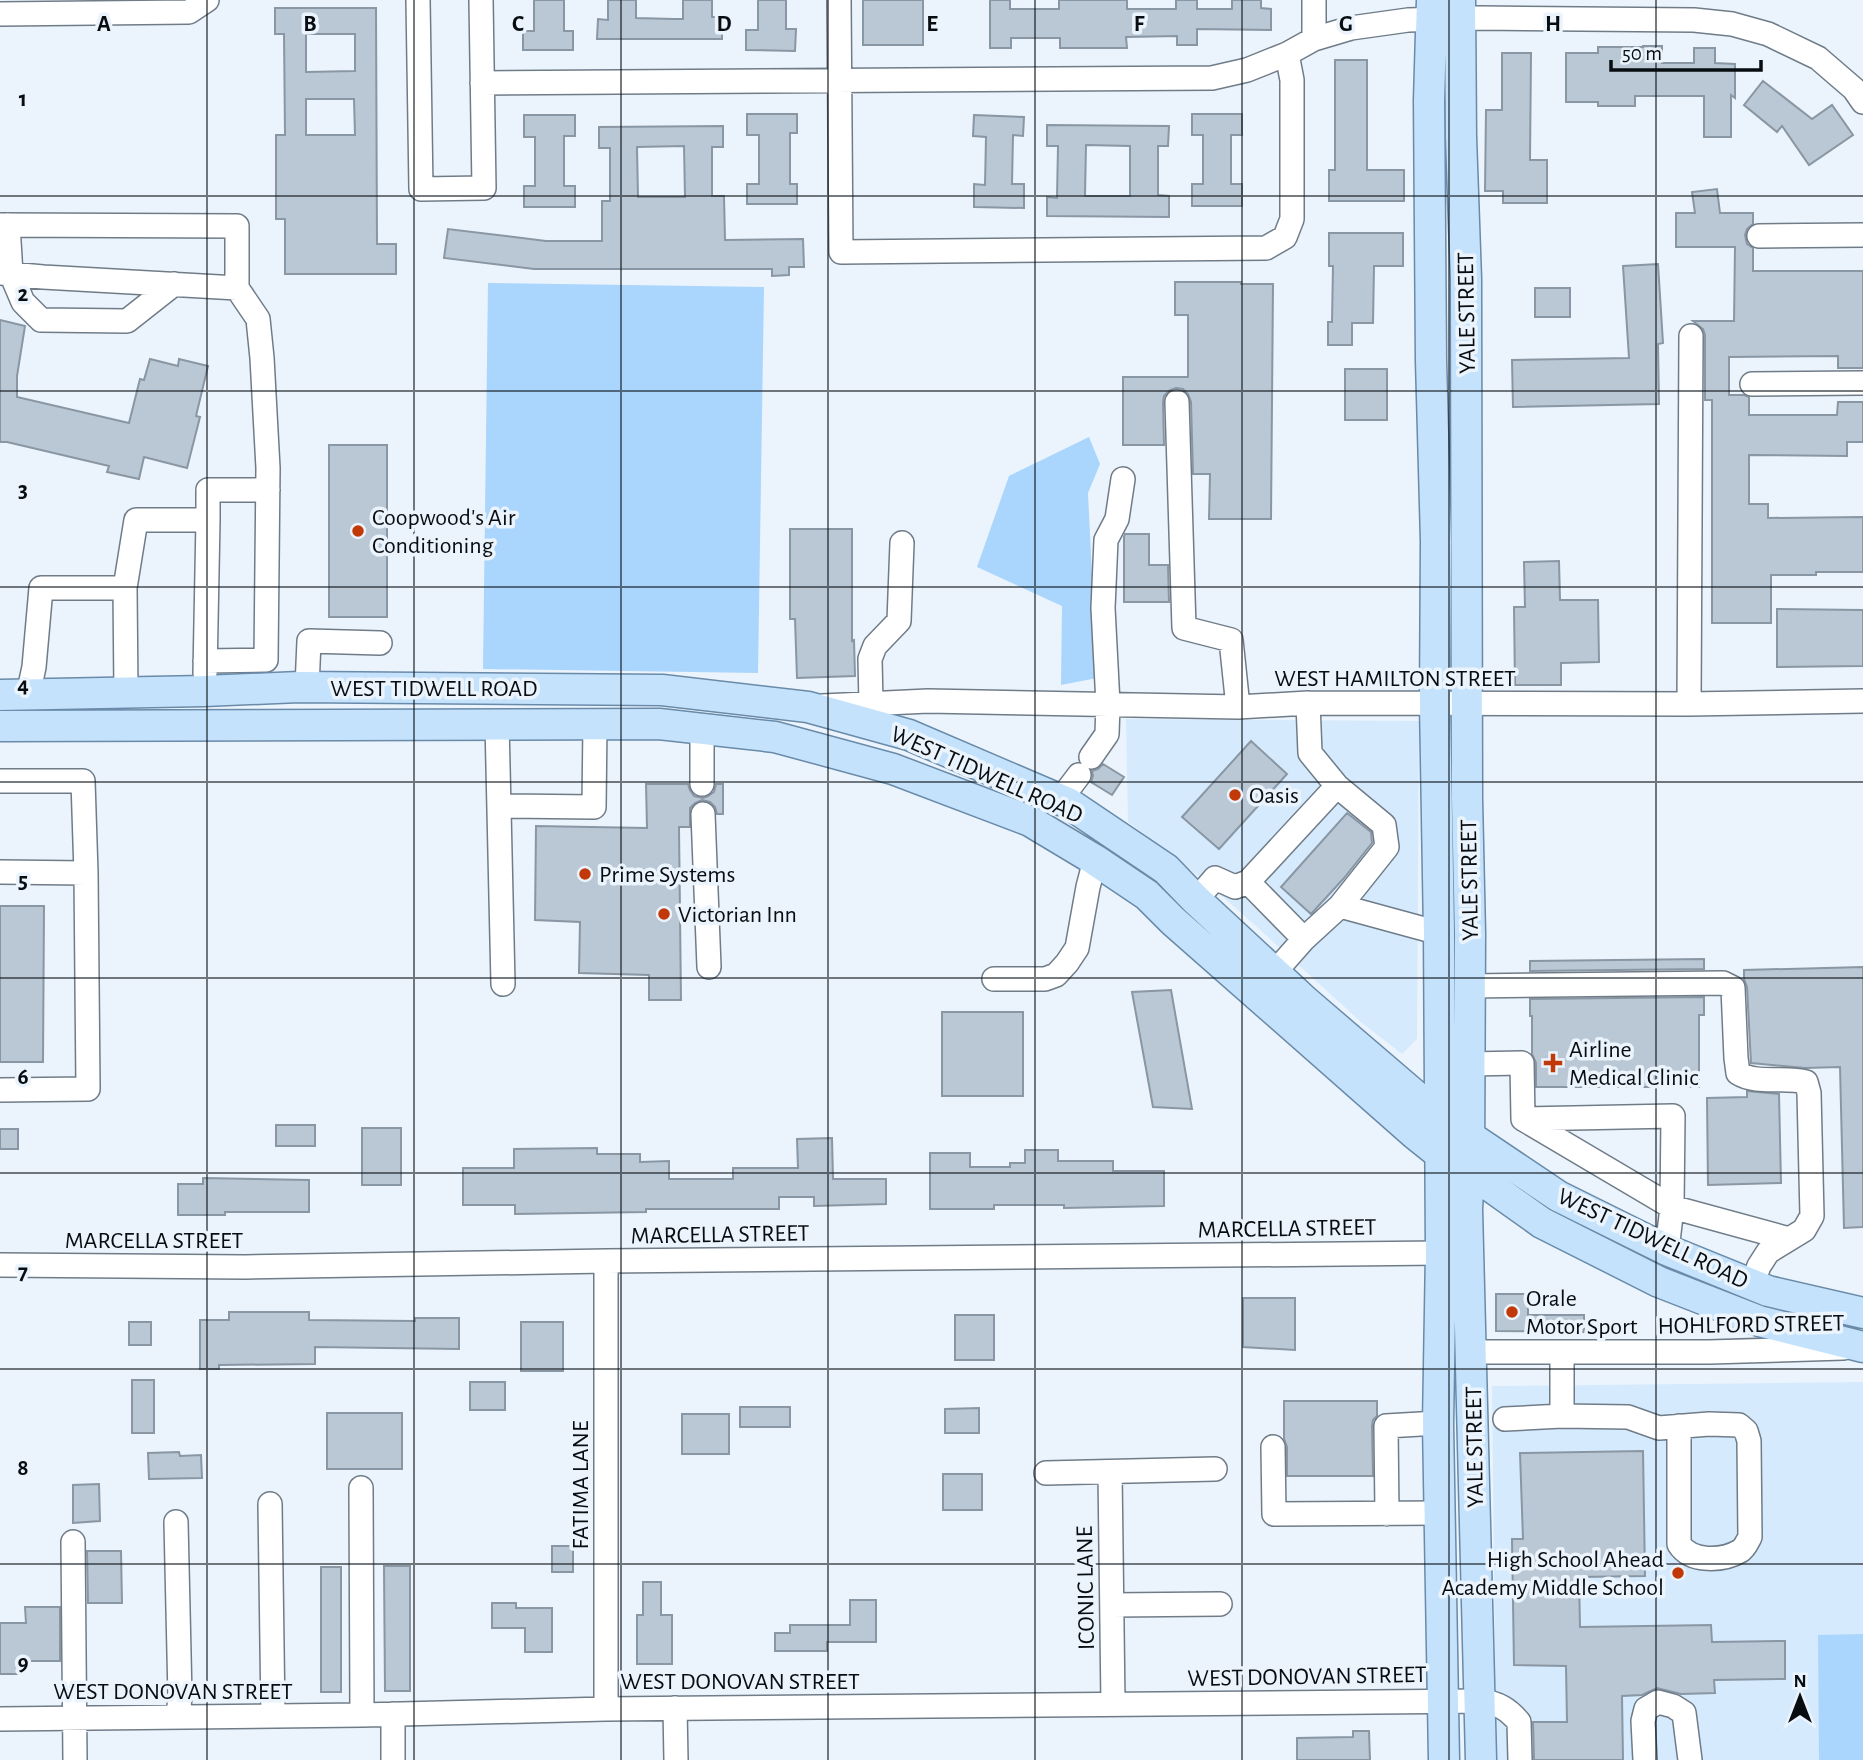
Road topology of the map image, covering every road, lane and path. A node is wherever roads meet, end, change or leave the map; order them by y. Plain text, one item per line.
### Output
1 (418, 0) edge
2 (481, 0) edge
3 (839, 0) edge
4 (1314, 0) edge
5 (149, 6) edge
6 (198, 6) edge
7 (55, 7) edge
8 (1446, 10) edge
9 (0, 14) edge
10 (1314, 39) junction
11 (1287, 54) junction
12 (840, 80) junction
13 (482, 83) junction
14 (1863, 102) edge
15 (4, 225) edge
16 (1863, 235) edge
17 (1759, 236) dead end
18 (5, 273) edge
19 (174, 284) junction
20 (237, 289) junction
21 (1691, 336) dead end
22 (1431, 361) junction
23 (1466, 361) junction
24 (1752, 383) dead end
25 (1863, 383) edge
26 (1177, 402) dead end
27 (1123, 479) dead end
28 (268, 490) junction
29 (208, 520) junction
30 (902, 543) dead end
31 (125, 588) junction
32 (380, 643) dead end
33 (205, 661) junction
34 (303, 687) junction
35 (594, 688) junction
36 (204, 691) junction
37 (126, 693) junction
38 (14, 695) edge
39 (928, 701) junction
40 (1863, 701) edge
41 (1308, 703) junction
42 (1435, 703) junction
43 (1467, 703) junction
44 (871, 704) junction
45 (1108, 704) junction
46 (1689, 704) junction
47 (808, 707) junction
48 (1238, 707) junction
49 (497, 723) junction
50 (298, 724) junction
51 (595, 724) junction
52 (0, 726) edge
53 (702, 730) junction
54 (909, 735) junction
55 (893, 769) junction
56 (0, 781) edge
57 (702, 784) dead end
58 (1337, 786) junction
59 (1060, 800) junction
60 (499, 806) junction
61 (703, 814) dead end
62 (1095, 860) junction
63 (0, 872) edge
64 (86, 873) junction
65 (1248, 882) junction
66 (1196, 900) junction
67 (1340, 906) junction
68 (1173, 920) junction
69 (1439, 933) junction
70 (1470, 933) junction
71 (1304, 939) junction
72 (709, 967) dead end
73 (1274, 973) junction
74 (994, 979) dead end
75 (503, 984) dead end
76 (1470, 986) junction
77 (1469, 1064) junction
78 (0, 1090) edge
79 (1439, 1116) junction
80 (1523, 1119) junction
81 (1469, 1136) junction
82 (1440, 1154) junction
83 (1469, 1171) junction
84 (1672, 1207) junction
85 (1788, 1239) junction
86 (1667, 1250) junction
87 (1441, 1253) junction
88 (606, 1261) junction
89 (0, 1265) edge
90 (1760, 1287) junction
91 (1863, 1313) edge
92 (1759, 1321) junction
93 (1863, 1347) edge
94 (1472, 1352) junction
95 (1562, 1352) junction
96 (1562, 1416) junction
97 (1505, 1419) dead end
98 (1438, 1423) junction
99 (1679, 1426) junction
100 (1273, 1447) dead end
101 (1215, 1469) dead end
102 (1110, 1472) junction
103 (1046, 1473) dead end
104 (360, 1488) dead end
105 (270, 1504) dead end
106 (1441, 1513) junction
107 (1388, 1514) junction
108 (176, 1522) dead end
109 (73, 1542) dead end
110 (1220, 1604) dead end
111 (1112, 1605) junction
112 (1444, 1701) junction
113 (1480, 1701) junction
114 (1113, 1704) junction
115 (675, 1708) junction
116 (606, 1709) junction
117 (393, 1714) junction
118 (362, 1715) junction
119 (273, 1716) junction
120 (75, 1717) junction
121 (178, 1717) junction
122 (0, 1719) edge
123 (75, 1760) edge
124 (393, 1760) edge
125 (676, 1760) edge
126 (1444, 1760) edge
127 (1481, 1760) edge
128 (1520, 1760) edge
129 (1645, 1760) edge
130 (1690, 1760) edge

1 - 13 street
2 - 13 street
3 - 12 street
4 - 10 street
5 - 6 street
5 - 7 street
7 - 9 street
8 - 10 street
8 - 14 street
8 - 22 main road, YALE STREET
8 - 23 main road, YALE STREET
10 - 11 street
11 - 12 street
11 - 12 street
12 - 13 street
15 - 18 street
15 - 20 street
16 - 17 street
18 - 19 street
18 - 19 street
19 - 20 street
20 - 28 street
21 - 46 street
22 - 23 main road
22 - 42 main road, YALE STREET
23 - 43 main road, YALE STREET
24 - 25 street
26 - 48 street
27 - 45 street
28 - 29 street
28 - 33 street
29 - 31 street
29 - 33 street
30 - 44 street
31 - 37 street
31 - 38 street
32 - 34 street
33 - 36 street
34 - 35 main road, WEST TIDWELL ROAD
34 - 36 main road, WEST TIDWELL ROAD
34 - 50 main road
35 - 47 main road, WEST TIDWELL ROAD
35 - 51 main road
36 - 37 main road, WEST TIDWELL ROAD
37 - 38 main road, WEST TIDWELL ROAD
39 - 44 street, WEST HAMILTON STREET
39 - 45 street, WEST HAMILTON STREET
39 - 54 street
40 - 46 street, WEST HAMILTON STREET
41 - 42 street, WEST HAMILTON STREET
41 - 48 street, WEST HAMILTON STREET
41 - 58 street
42 - 43 street, WEST HAMILTON STREET
42 - 69 main road, YALE STREET
43 - 46 street, WEST HAMILTON STREET
43 - 70 main road, YALE STREET
44 - 47 street, WEST HAMILTON STREET
45 - 48 street, WEST HAMILTON STREET
45 - 59 street
47 - 54 main road, WEST TIDWELL ROAD
49 - 50 main road, WEST TIDWELL ROAD
49 - 51 main road, WEST TIDWELL ROAD
49 - 60 street
50 - 52 main road, WEST TIDWELL ROAD
51 - 53 main road, WEST TIDWELL ROAD
51 - 60 street
53 - 55 main road, WEST TIDWELL ROAD
53 - 57 street
54 - 55 main road
54 - 59 main road, WEST TIDWELL ROAD
55 - 62 main road, WEST TIDWELL ROAD
56 - 64 street
58 - 65 street
58 - 67 street
59 - 66 main road, WEST TIDWELL ROAD
60 - 75 street
61 - 72 street
62 - 68 main road, WEST TIDWELL ROAD
62 - 74 street
63 - 64 street
64 - 78 street
65 - 66 street
65 - 71 street
66 - 68 main road
66 - 73 main road, WEST TIDWELL ROAD
67 - 69 street
67 - 71 street
68 - 82 main road, WEST TIDWELL ROAD
69 - 70 main road
69 - 79 main road, YALE STREET
70 - 76 main road, YALE STREET
71 - 73 street
73 - 79 main road, WEST TIDWELL ROAD
76 - 77 main road, YALE STREET
76 - 85 street
77 - 80 street
77 - 81 main road, YALE STREET
79 - 81 main road, WEST TIDWELL ROAD
79 - 82 main road, YALE STREET
80 - 84 street
80 - 84 street
81 - 83 main road, YALE STREET
81 - 86 main road, WEST TIDWELL ROAD
82 - 83 main road, WEST TIDWELL ROAD
82 - 87 main road, YALE STREET
83 - 92 main road, WEST TIDWELL ROAD
83 - 94 main road, YALE STREET
84 - 85 street
84 - 86 street
85 - 90 street
86 - 90 main road, WEST TIDWELL ROAD
87 - 88 street, MARCELLA STREET
87 - 98 main road, YALE STREET
88 - 89 street, MARCELLA STREET
88 - 116 street, FATIMA LANE
90 - 91 main road, WEST TIDWELL ROAD
90 - 92 main road
92 - 93 main road, WEST TIDWELL ROAD
93 - 95 street, HOHLFORD STREET
94 - 95 street, HOHLFORD STREET
94 - 113 main road, YALE STREET
95 - 96 street
96 - 97 street
96 - 99 street
98 - 106 main road, YALE STREET
98 - 107 street
99 - 99 street
100 - 107 street
101 - 102 street
102 - 103 street
102 - 111 street, ICONIC LANE
104 - 118 street
105 - 119 street
106 - 107 street
106 - 112 main road, YALE STREET
108 - 121 street
109 - 120 street
110 - 111 street
111 - 114 street, ICONIC LANE
112 - 113 street, WEST DONOVAN STREET
112 - 114 street, WEST DONOVAN STREET
112 - 126 main road, YALE STREET
113 - 127 main road, YALE STREET
113 - 128 street
114 - 115 street, WEST DONOVAN STREET
115 - 116 street, WEST DONOVAN STREET
115 - 125 street
116 - 117 street, WEST DONOVAN STREET
117 - 118 street, WEST DONOVAN STREET
117 - 124 street
118 - 119 street, WEST DONOVAN STREET
119 - 121 street, WEST DONOVAN STREET
120 - 121 street, WEST DONOVAN STREET
120 - 122 street, WEST DONOVAN STREET
120 - 123 street
129 - 130 street

